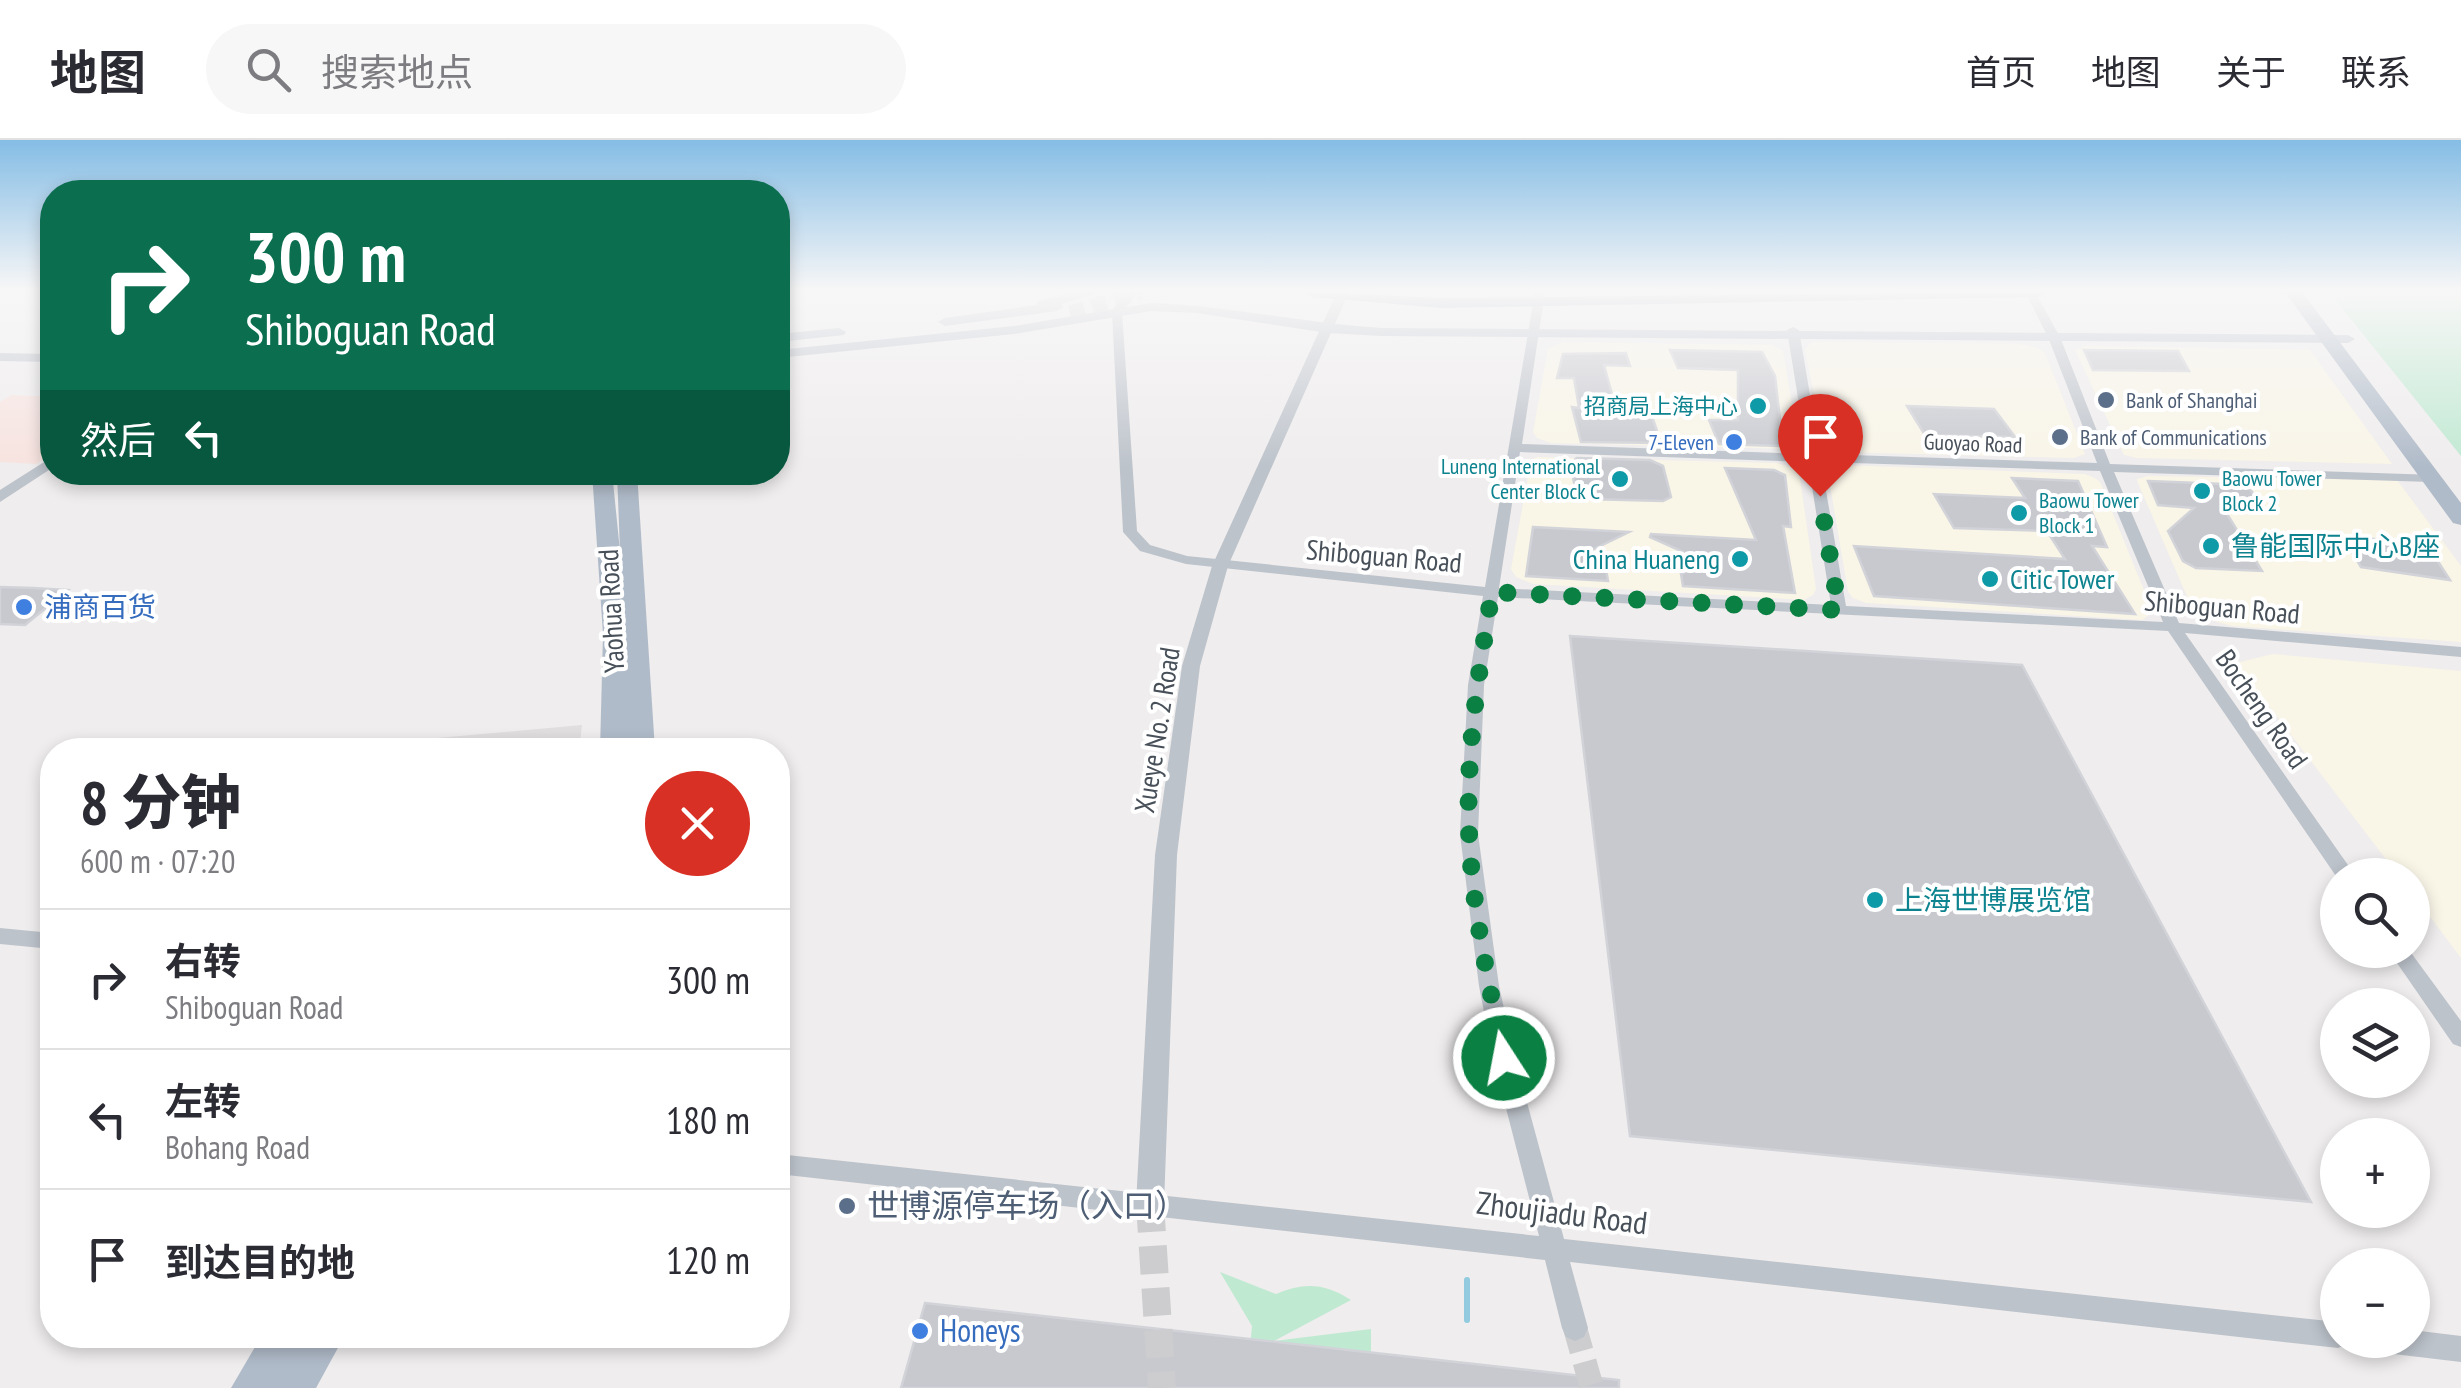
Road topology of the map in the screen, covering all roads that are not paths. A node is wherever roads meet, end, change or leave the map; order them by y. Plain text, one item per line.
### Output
1 (1124, 350) edge
2 (1318, 350) edge
3 (1528, 350) edge
4 (1797, 350) edge
5 (2058, 350) edge
6 (2344, 350) edge
7 (2346, 350) edge
8 (0, 356) edge
9 (40, 358) edge
10 (1514, 448) junction
11 (1814, 458) junction
12 (2105, 468) junction
13 (40, 469) edge
14 (2432, 478) junction
15 (603, 485) edge
16 (628, 485) edge
17 (2461, 486) edge
18 (0, 497) edge
19 (2461, 518) edge
20 (1220, 566) junction
21 (1492, 592) junction
22 (1839, 610) junction
23 (2173, 627) junction
24 (2461, 652) edge
25 (614, 738) edge
26 (640, 738) edge
27 (2333, 858) edge
28 (0, 936) edge
29 (40, 940) edge
30 (2411, 968) edge
31 (2461, 1038) edge
32 (790, 1165) edge
33 (1150, 1204) junction
34 (1552, 1246) junction
35 (1575, 1328) tunnel mouth
36 (2320, 1332) edge
37 (2430, 1345) edge
38 (278, 1348) edge
39 (317, 1348) edge
40 (2461, 1349) edge
41 (252, 1388) edge
42 (292, 1388) edge

1 - 20 street, Shiboguan Road
2 - 20 street, Xueye No. 2 Road
3 - 10 street
4 - 11 street
5 - 12 street, Bocheng Road
6 - 14 main road
7 - 17 main road
8 - 9 main road
10 - 11 street, Guoyao Road
10 - 21 street
11 - 12 street, Guoyao Road
11 - 22 street
12 - 14 street, Guoyao Road
12 - 23 street, Bocheng Road
13 - 18 street
14 - 19 main road
15 - 25 main road, Yaohua Road
16 - 26 main road, Yaohua Road
20 - 21 street, Shiboguan Road
20 - 33 street, Xueye No. 2 Road
21 - 22 street, Shiboguan Road
21 - 34 street
22 - 23 street, Shiboguan Road
23 - 24 street, Shiboguan Road
23 - 27 street, Bocheng Road
28 - 29 street
30 - 31 street
32 - 33 street, Zhoujiadu Road
33 - 34 street, Zhoujiadu Road
34 - 35 street
34 - 36 street, Zhoujiadu Road
37 - 40 street
38 - 41 main road
39 - 42 main road

